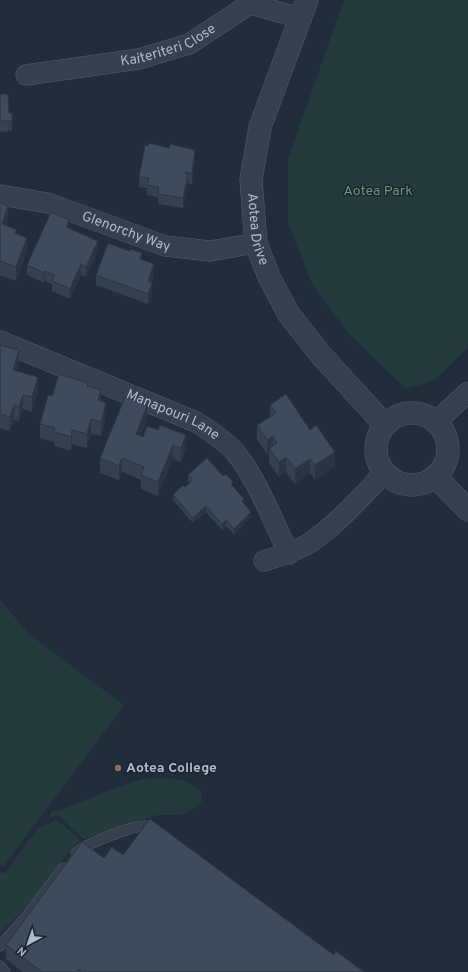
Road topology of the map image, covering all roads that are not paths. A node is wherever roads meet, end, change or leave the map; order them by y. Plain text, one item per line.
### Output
1 (304, 9) edge
2 (26, 75) dead end
3 (0, 195) edge
4 (256, 243) junction
5 (0, 340) edge
6 (468, 392) edge
7 (436, 422) junction
8 (385, 425) junction
9 (385, 472) junction
10 (435, 476) junction
11 (468, 510) edge
12 (289, 554) junction
13 (264, 561) dead end
14 (165, 837) edge
15 (0, 946) edge
16 (0, 966) edge
17 (5, 972) edge

1 - 2 street, Kaiteriteri Close
1 - 4 street, Aotea Drive
3 - 4 street, Glenorchy Way
4 - 8 street, Aotea Drive
5 - 12 street, Manapouri Lane
6 - 7 street
7 - 8 street
7 - 10 street
8 - 9 street
9 - 10 street
9 - 12 street
10 - 11 street
12 - 13 street
14 - 15 lane
16 - 17 lane

